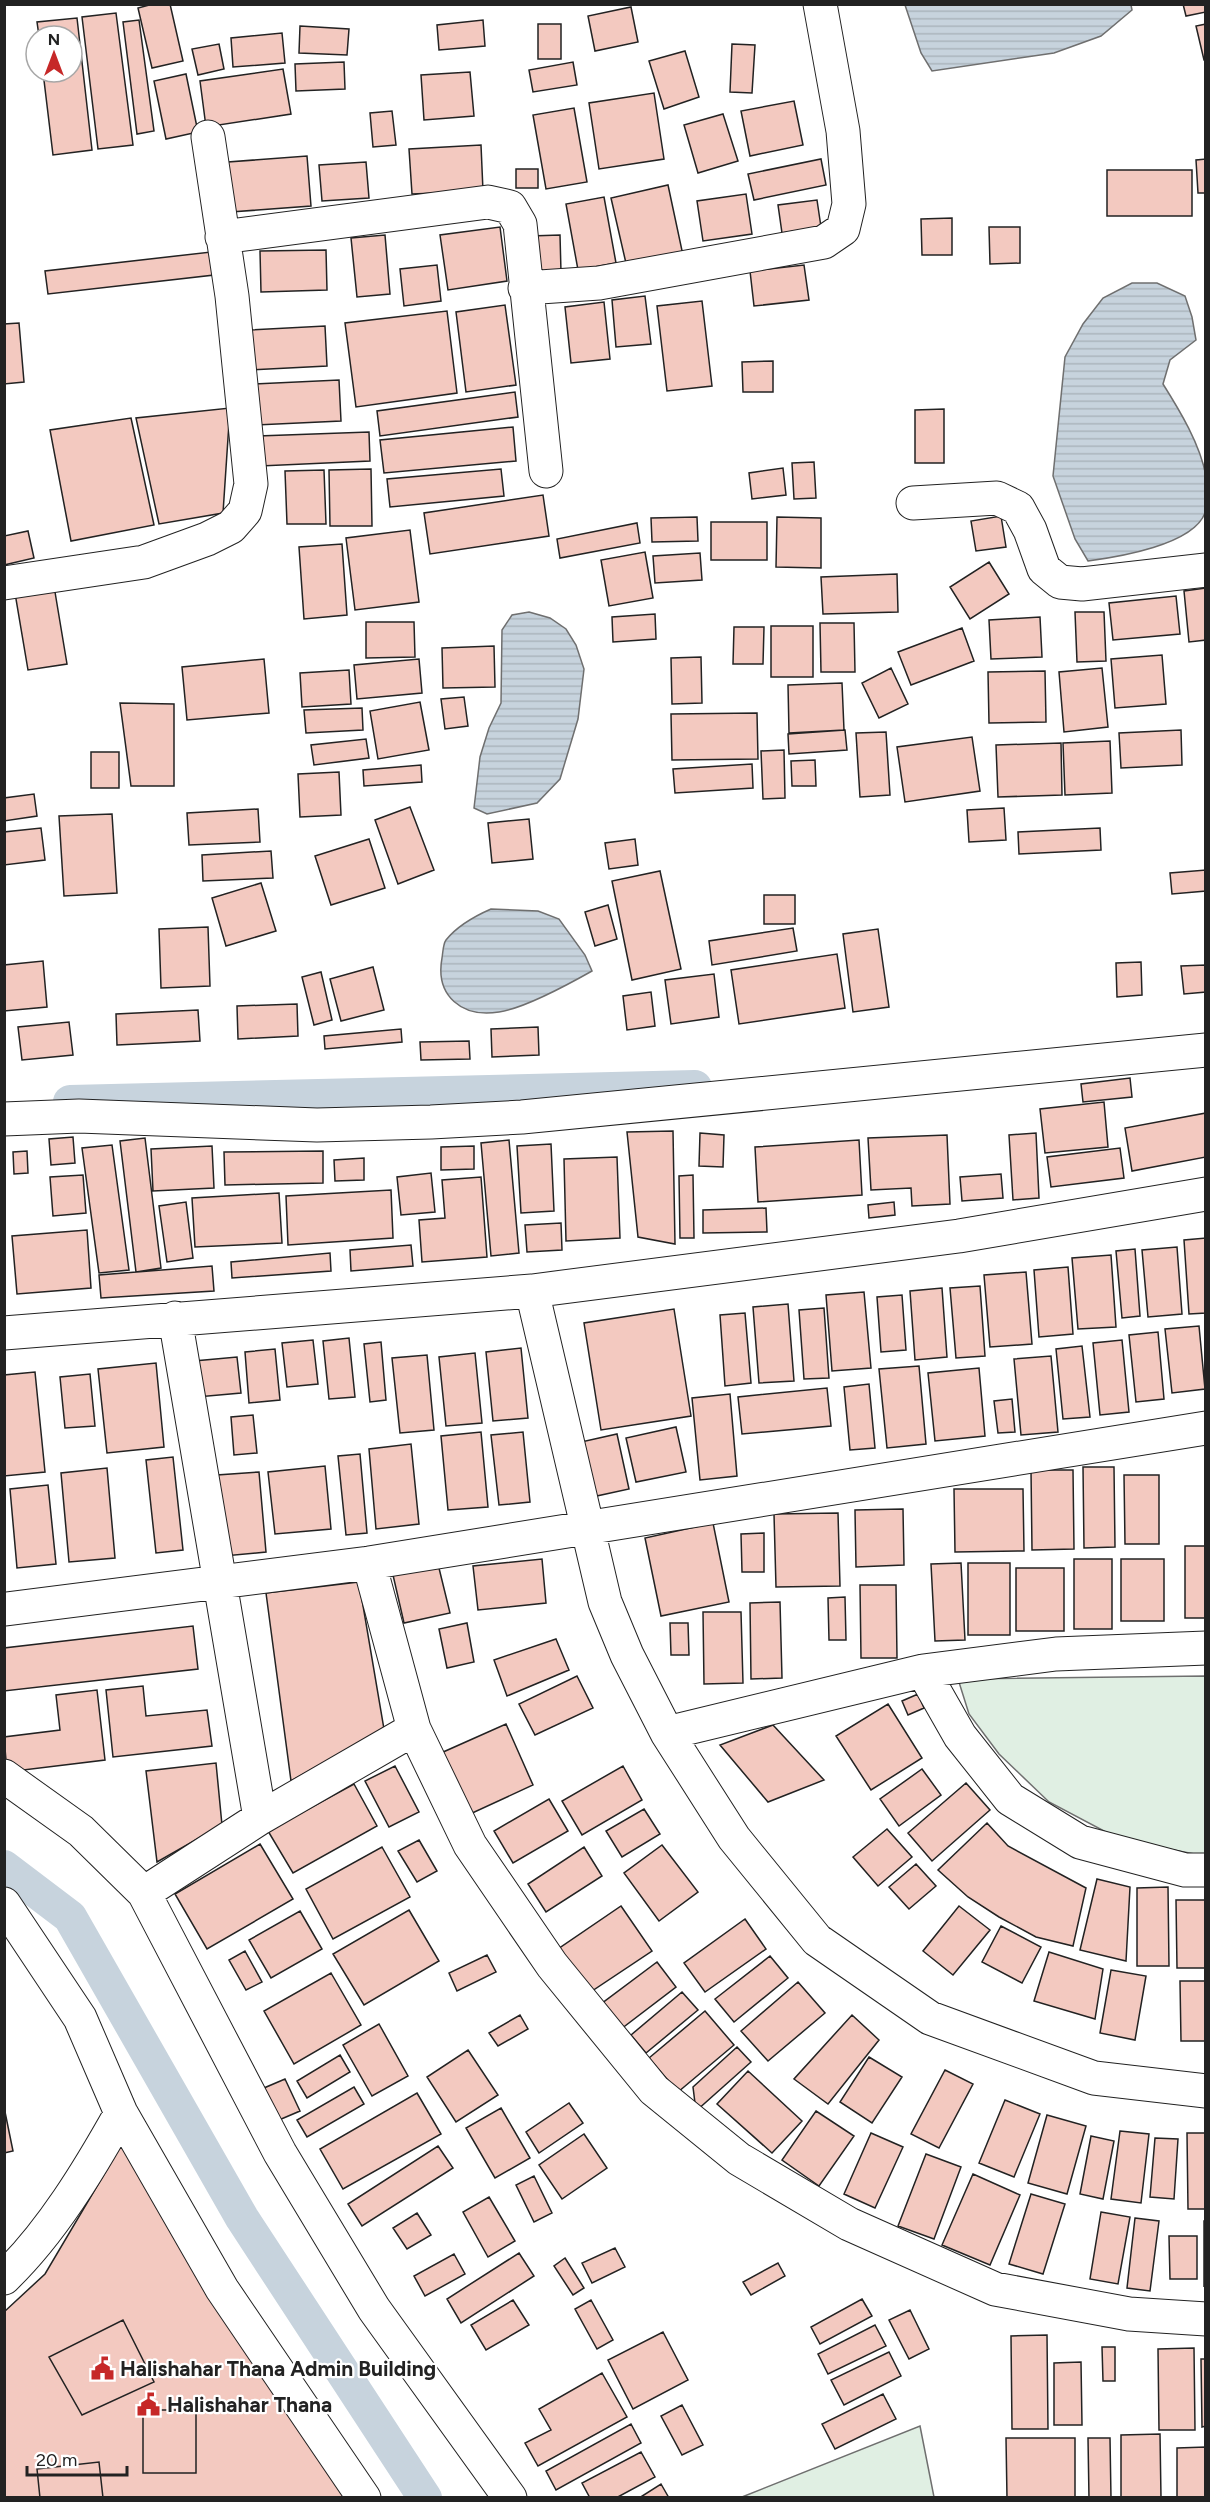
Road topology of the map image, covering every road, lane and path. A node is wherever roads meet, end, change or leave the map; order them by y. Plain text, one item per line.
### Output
1 (820, 4) edge
2 (208, 137) dead end
3 (222, 237) junction
4 (525, 288) junction
5 (546, 471) dead end
6 (913, 503) dead end
7 (1206, 570) edge
8 (4, 583) edge
9 (1206, 1050) edge
10 (4, 1119) edge
11 (1206, 1194) edge
12 (532, 1291) junction
13 (175, 1318) junction
14 (4, 1333) edge
15 (1206, 1428) edge
16 (586, 1528) junction
17 (369, 1563) junction
18 (219, 1582) junction
19 (6, 1609) dead end
20 (1206, 1648) edge
21 (923, 1671) junction
22 (414, 1729) junction
23 (667, 1733) junction
24 (4, 1776) edge
25 (260, 1818) junction
26 (1206, 1870) edge
27 (144, 1893) junction
28 (4, 1904) edge
29 (1206, 2091) edge
30 (121, 2113) junction
31 (4, 2278) edge
32 (1206, 2319) edge
33 (364, 2498) edge
34 (510, 2498) edge

1 - 4 street
2 - 3 street
3 - 4 street
3 - 8 street
4 - 5 street
6 - 7 street
9 - 10 street
11 - 12 street
12 - 13 street
12 - 16 street
13 - 14 street
13 - 18 street
15 - 16 street
16 - 17 street
16 - 23 street
17 - 18 street
17 - 22 street
18 - 19 street
18 - 25 street
20 - 21 street
21 - 23 street
21 - 26 street
22 - 25 street
22 - 32 street
23 - 29 street
24 - 27 street
25 - 27 street
27 - 34 street
28 - 30 street
30 - 31 street
30 - 33 street

